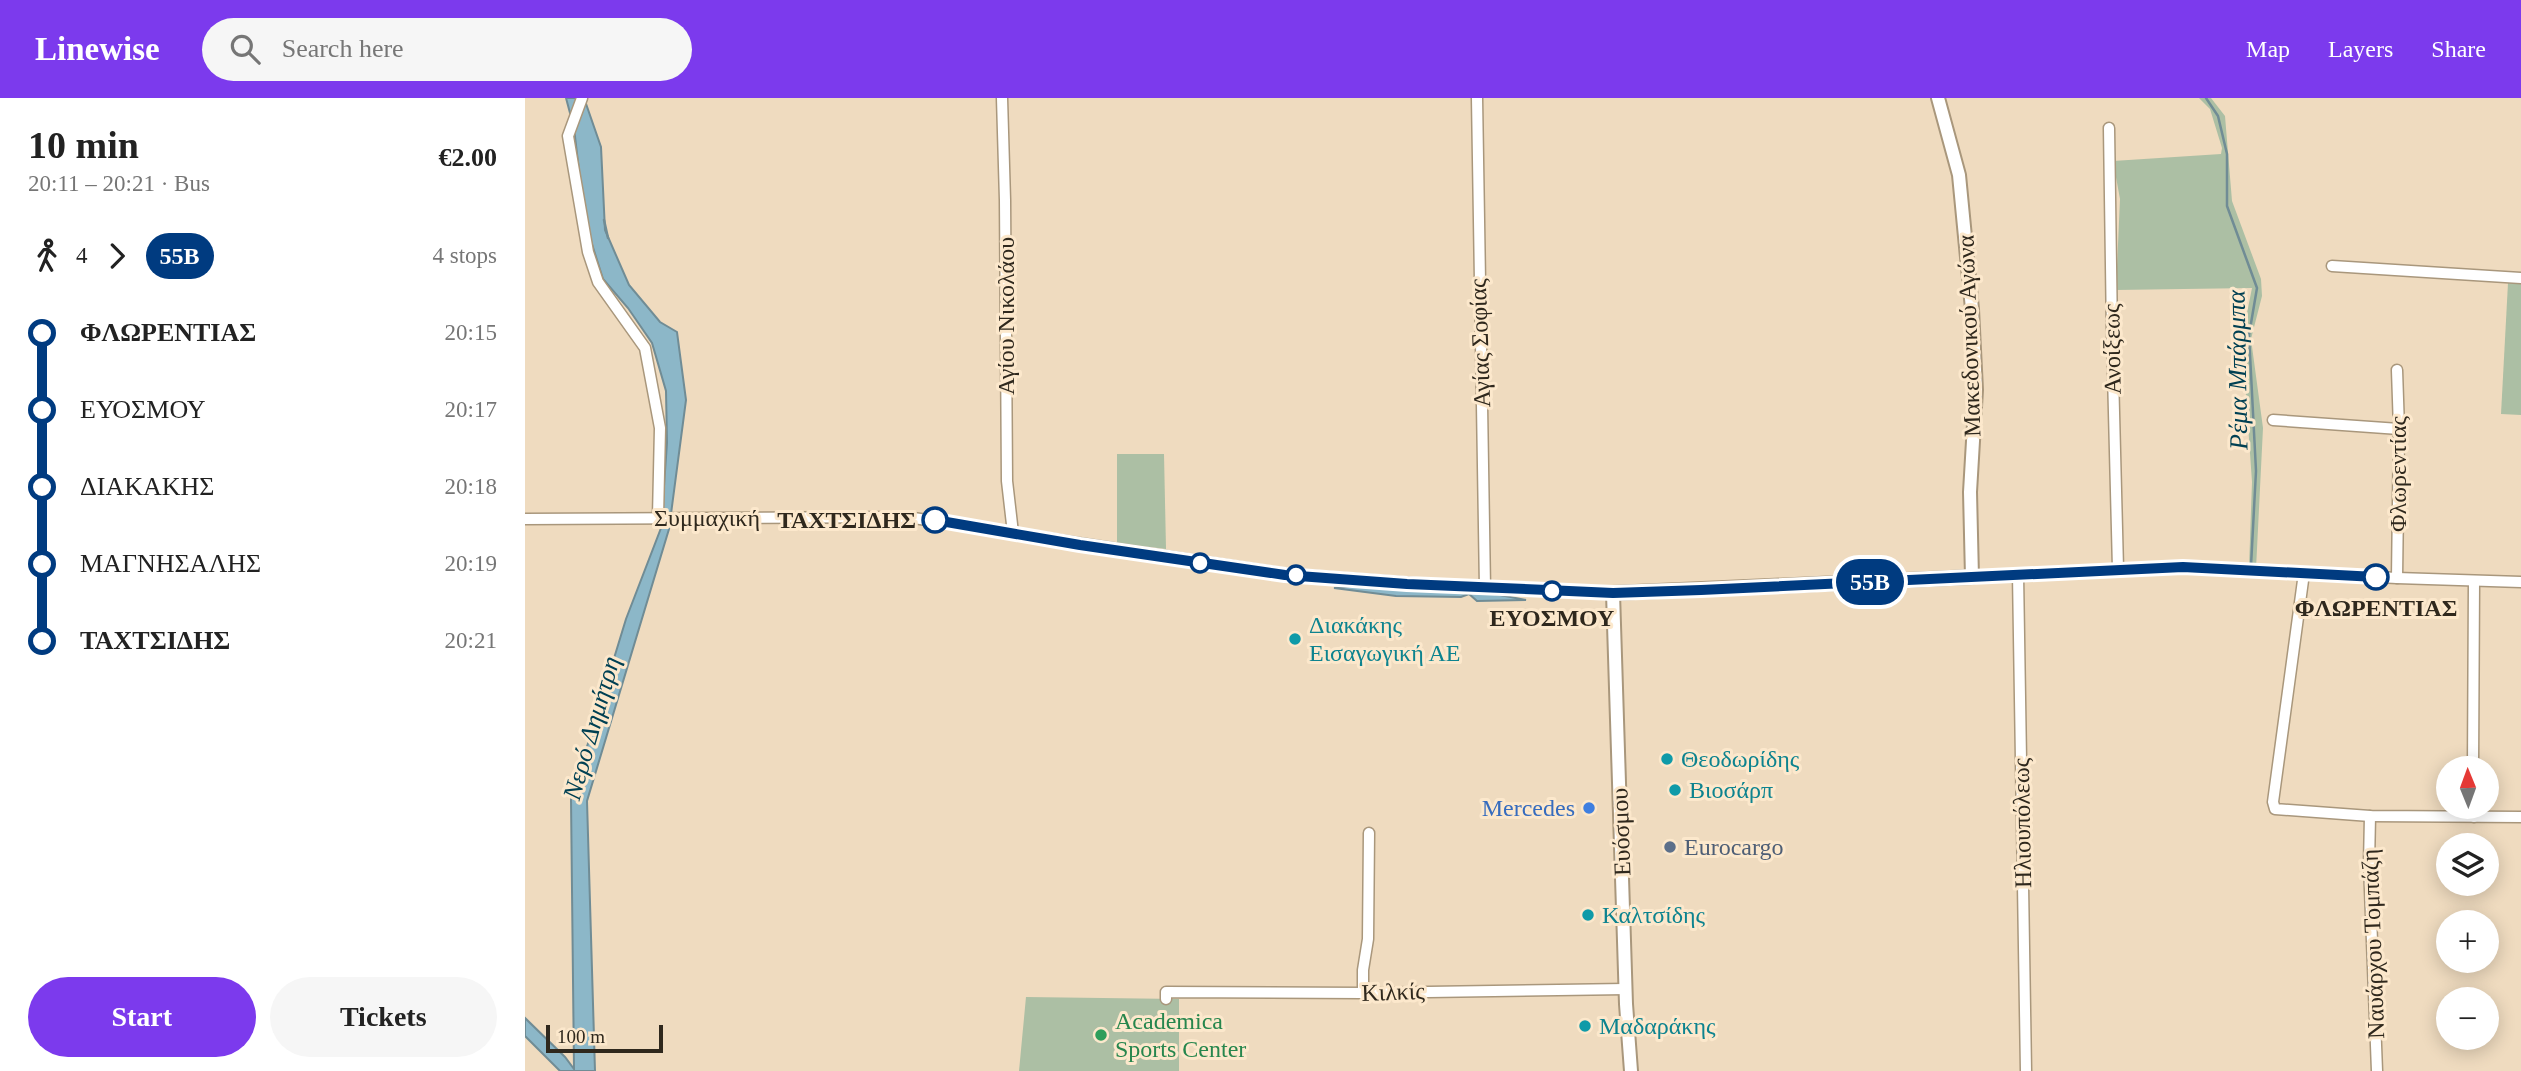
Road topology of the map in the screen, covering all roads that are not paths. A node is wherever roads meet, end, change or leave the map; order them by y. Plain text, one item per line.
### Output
1 (582, 98) edge
2 (1002, 98) edge
3 (1476, 98) edge
4 (1938, 98) edge
5 (2109, 128) dead end
6 (2332, 266) dead end
7 (2521, 278) edge
8 (2397, 370) dead end
9 (2273, 420) dead end
10 (2399, 429) junction
11 (658, 517) junction
12 (525, 519) edge
13 (1013, 533) junction
14 (2118, 569) junction
15 (2304, 573) junction
16 (2018, 574) junction
17 (1972, 577) junction
18 (2397, 579) junction
19 (2474, 581) junction
20 (2521, 582) edge
21 (1485, 588) junction
22 (1613, 593) junction
23 (2473, 756) edge
24 (2436, 813) edge
25 (2499, 815) edge
26 (2370, 816) junction
27 (2521, 817) edge
28 (1369, 833) dead end
29 (1626, 989) junction
30 (1363, 993) junction
31 (1166, 999) dead end
32 (1631, 1071) edge
33 (2026, 1071) edge
34 (2377, 1071) edge

1 - 11 street
2 - 13 street, Αγίου Νικολάου
3 - 21 street, Αγίας Σοφίας
4 - 17 main road, Μακεδονικού Αγώνα
5 - 14 street, Ανοίξεως
6 - 7 street
8 - 10 street, Φλωρεντίας
9 - 10 street
10 - 18 street, Φλωρεντίας
11 - 12 street, Συμμαχική
11 - 13 street, Συμμαχική
13 - 21 street, Συμμαχική
14 - 15 street, Συμμαχική
14 - 16 street, Συμμαχική
15 - 18 street, Συμμαχική
15 - 26 street, Ναυάρχου Τομπάζη
16 - 17 street, Συμμαχική
16 - 33 street, Ηλιουπόλεως
17 - 22 main road, Συμμαχική
18 - 19 street, Συμμαχική
19 - 20 street, Συμμαχική
19 - 23 street
21 - 22 street, Συμμαχική
22 - 29 main road, Ευόσμου
24 - 26 street, Ναυάρχου Τομπάζη
25 - 27 street, Ναυάρχου Τομπάζη
26 - 34 street, Ναυάρχου Τομπάζη
28 - 30 street
29 - 30 street, Κιλκίς
29 - 32 main road, Ευόσμου
30 - 31 street, Κιλκίς

